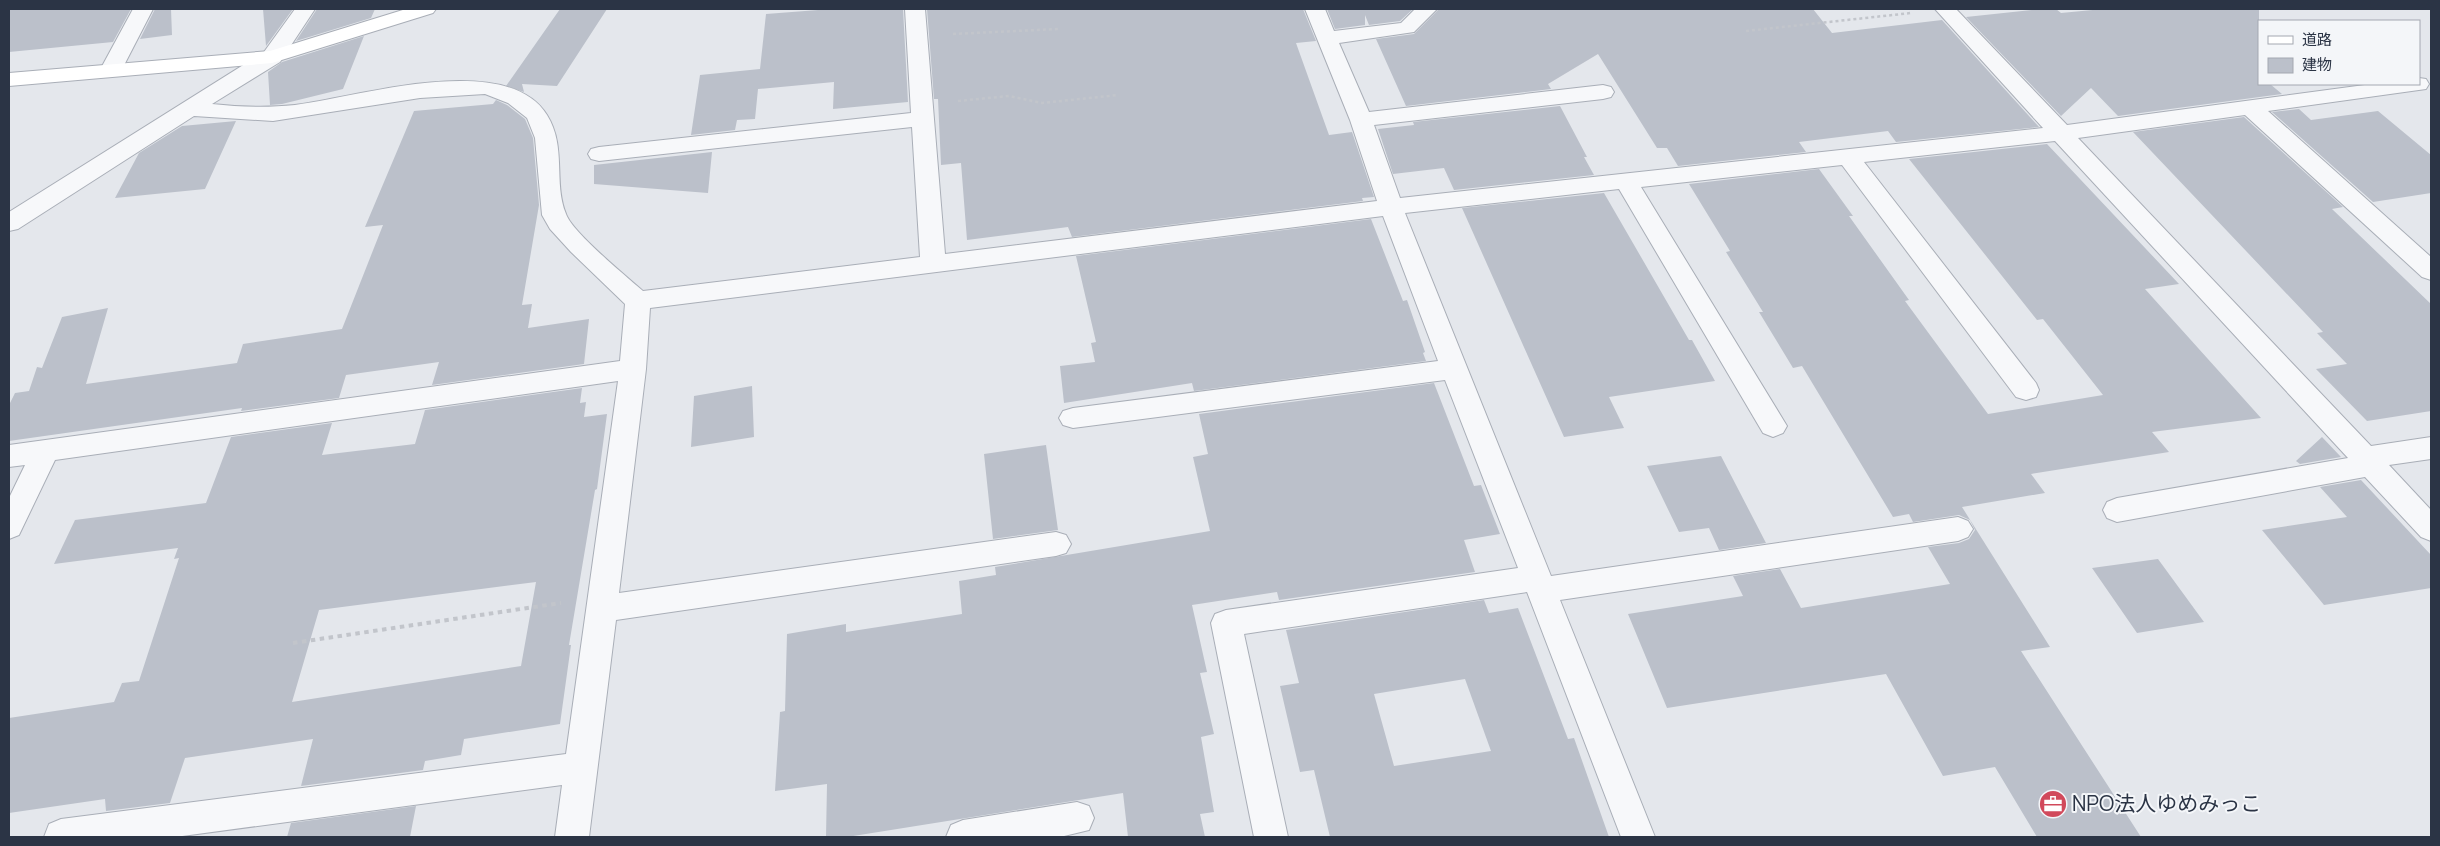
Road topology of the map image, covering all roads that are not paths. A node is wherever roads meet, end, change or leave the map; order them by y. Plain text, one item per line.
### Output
1 (143, 9) edge
2 (304, 9) edge
3 (426, 9) edge
4 (915, 9) edge
5 (1315, 9) edge
6 (1427, 9) edge
7 (1946, 9) edge
8 (1327, 38) junction
9 (272, 57) junction
10 (110, 70) junction
11 (9, 80) edge
12 (2411, 85) edge
13 (1603, 92) dead end
14 (2250, 107) junction
15 (190, 109) junction
16 (923, 112) junction
17 (1361, 120) junction
18 (2062, 132) junction
19 (600, 154) dead end
20 (1848, 156) junction
21 (1626, 181) junction
22 (1391, 207) junction
23 (9, 223) edge
24 (933, 264) junction
25 (2431, 271) edge
26 (638, 301) junction
27 (633, 369) junction
28 (1454, 369) junction
29 (2026, 390) dead end
30 (1073, 418) dead end
31 (1773, 426) dead end
32 (2431, 448) edge
33 (46, 451) junction
34 (9, 456) edge
35 (2369, 462) junction
36 (2117, 510) dead end
37 (9, 527) edge
38 (2431, 529) edge
39 (1958, 530) dead end
40 (1056, 544) dead end
41 (1539, 584) junction
42 (602, 602) junction
43 (582, 767) junction
44 (1077, 818) dead end
45 (61, 836) edge
46 (572, 837) edge
47 (963, 837) edge
48 (1271, 837) edge
49 (1638, 837) edge

1 - 10 street
2 - 9 street
3 - 9 street
4 - 16 street
5 - 8 street
6 - 8 street
7 - 18 street
8 - 17 street
9 - 10 street
9 - 15 street
10 - 11 street
12 - 14 street
13 - 17 street
14 - 18 street
14 - 25 street
15 - 23 street
15 - 26 street
16 - 19 street
16 - 24 street
17 - 22 street
18 - 20 street
18 - 35 street
20 - 21 street
20 - 29 street
21 - 22 street
21 - 31 street
22 - 24 street
22 - 28 street
24 - 26 street
26 - 27 street
27 - 33 street
27 - 42 street
28 - 30 street
28 - 41 street
32 - 35 street
33 - 34 street
33 - 37 street
35 - 36 street
35 - 38 street
39 - 41 street
40 - 42 street
41 - 48 street
41 - 49 street
42 - 43 street
43 - 45 street
43 - 46 street
44 - 47 street

